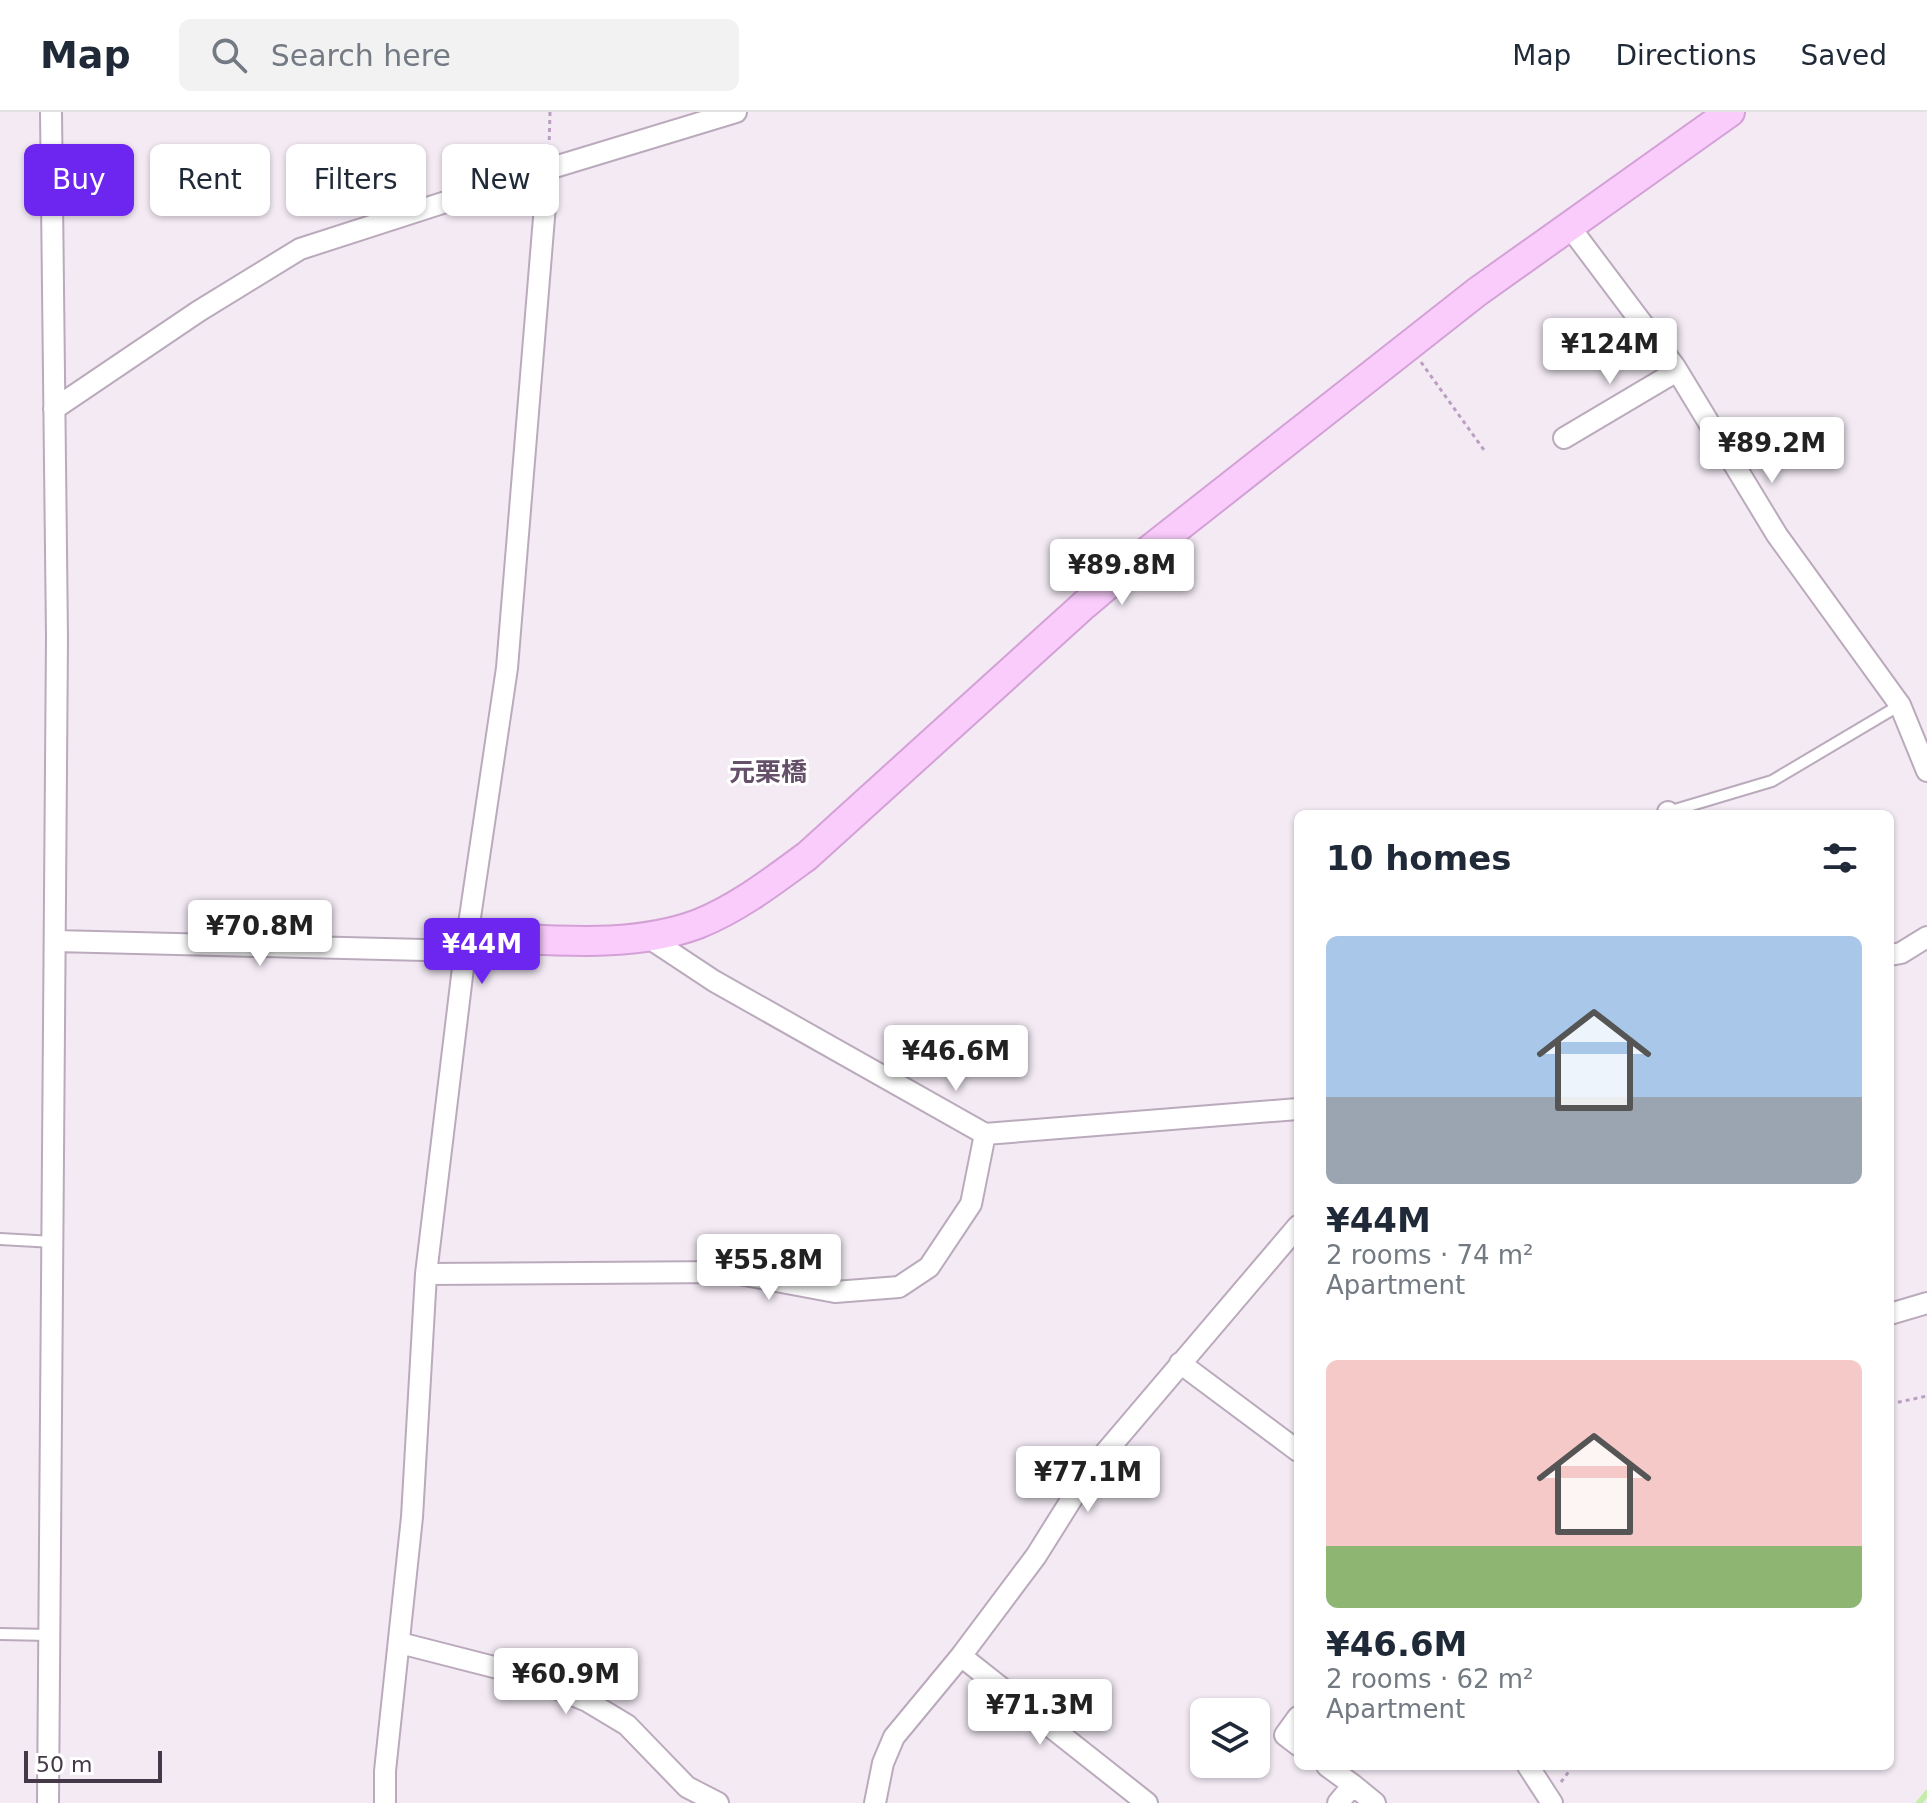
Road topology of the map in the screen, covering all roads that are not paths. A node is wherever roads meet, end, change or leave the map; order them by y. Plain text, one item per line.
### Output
1 (51, 112) edge
2 (736, 112) edge
3 (1730, 112) edge
4 (559, 166) edge
5 (442, 203) edge
6 (544, 216) edge
7 (1569, 226) junction
8 (1677, 371) junction
9 (54, 409) junction
10 (1564, 438) dead end
11 (1900, 705) junction
12 (1927, 771) edge
13 (1676, 810) edge
14 (646, 936) junction
15 (1927, 937) edge
16 (56, 941) junction
17 (466, 944) junction
18 (1894, 954) edge
19 (1294, 1109) edge
20 (985, 1134) junction
21 (1294, 1231) edge
22 (0, 1239) edge
23 (54, 1242) junction
24 (426, 1274) junction
25 (1927, 1303) edge
26 (1894, 1313) edge
27 (1180, 1363) junction
28 (1294, 1448) edge
29 (0, 1634) edge
30 (50, 1635) junction
31 (400, 1643) junction
32 (961, 1656) junction
33 (1294, 1723) edge
34 (1294, 1742) edge
35 (1332, 1770) edge
36 (1531, 1770) edge
37 (1353, 1785) junction
38 (48, 1803) edge
39 (385, 1803) edge
40 (718, 1803) edge
41 (875, 1803) edge
42 (1147, 1803) edge
43 (1338, 1803) edge
44 (1375, 1803) edge
45 (1552, 1803) edge

1 - 9 street
2 - 4 street
3 - 7 street
5 - 9 street
6 - 17 street
7 - 8 street
7 - 14 street
8 - 10 street
8 - 11 street
9 - 16 street
11 - 12 street
11 - 13 lane
14 - 17 street
14 - 20 street
15 - 18 street
16 - 17 street
16 - 23 street
17 - 24 street
19 - 20 street
20 - 24 street
21 - 27 street
22 - 23 lane
23 - 30 street
24 - 31 street
25 - 26 street
27 - 28 street
27 - 32 street
29 - 30 lane
30 - 38 street
31 - 39 street
31 - 40 street
32 - 41 street
32 - 42 street
33 - 34 street
35 - 37 street
36 - 45 street
37 - 43 street
37 - 44 street

